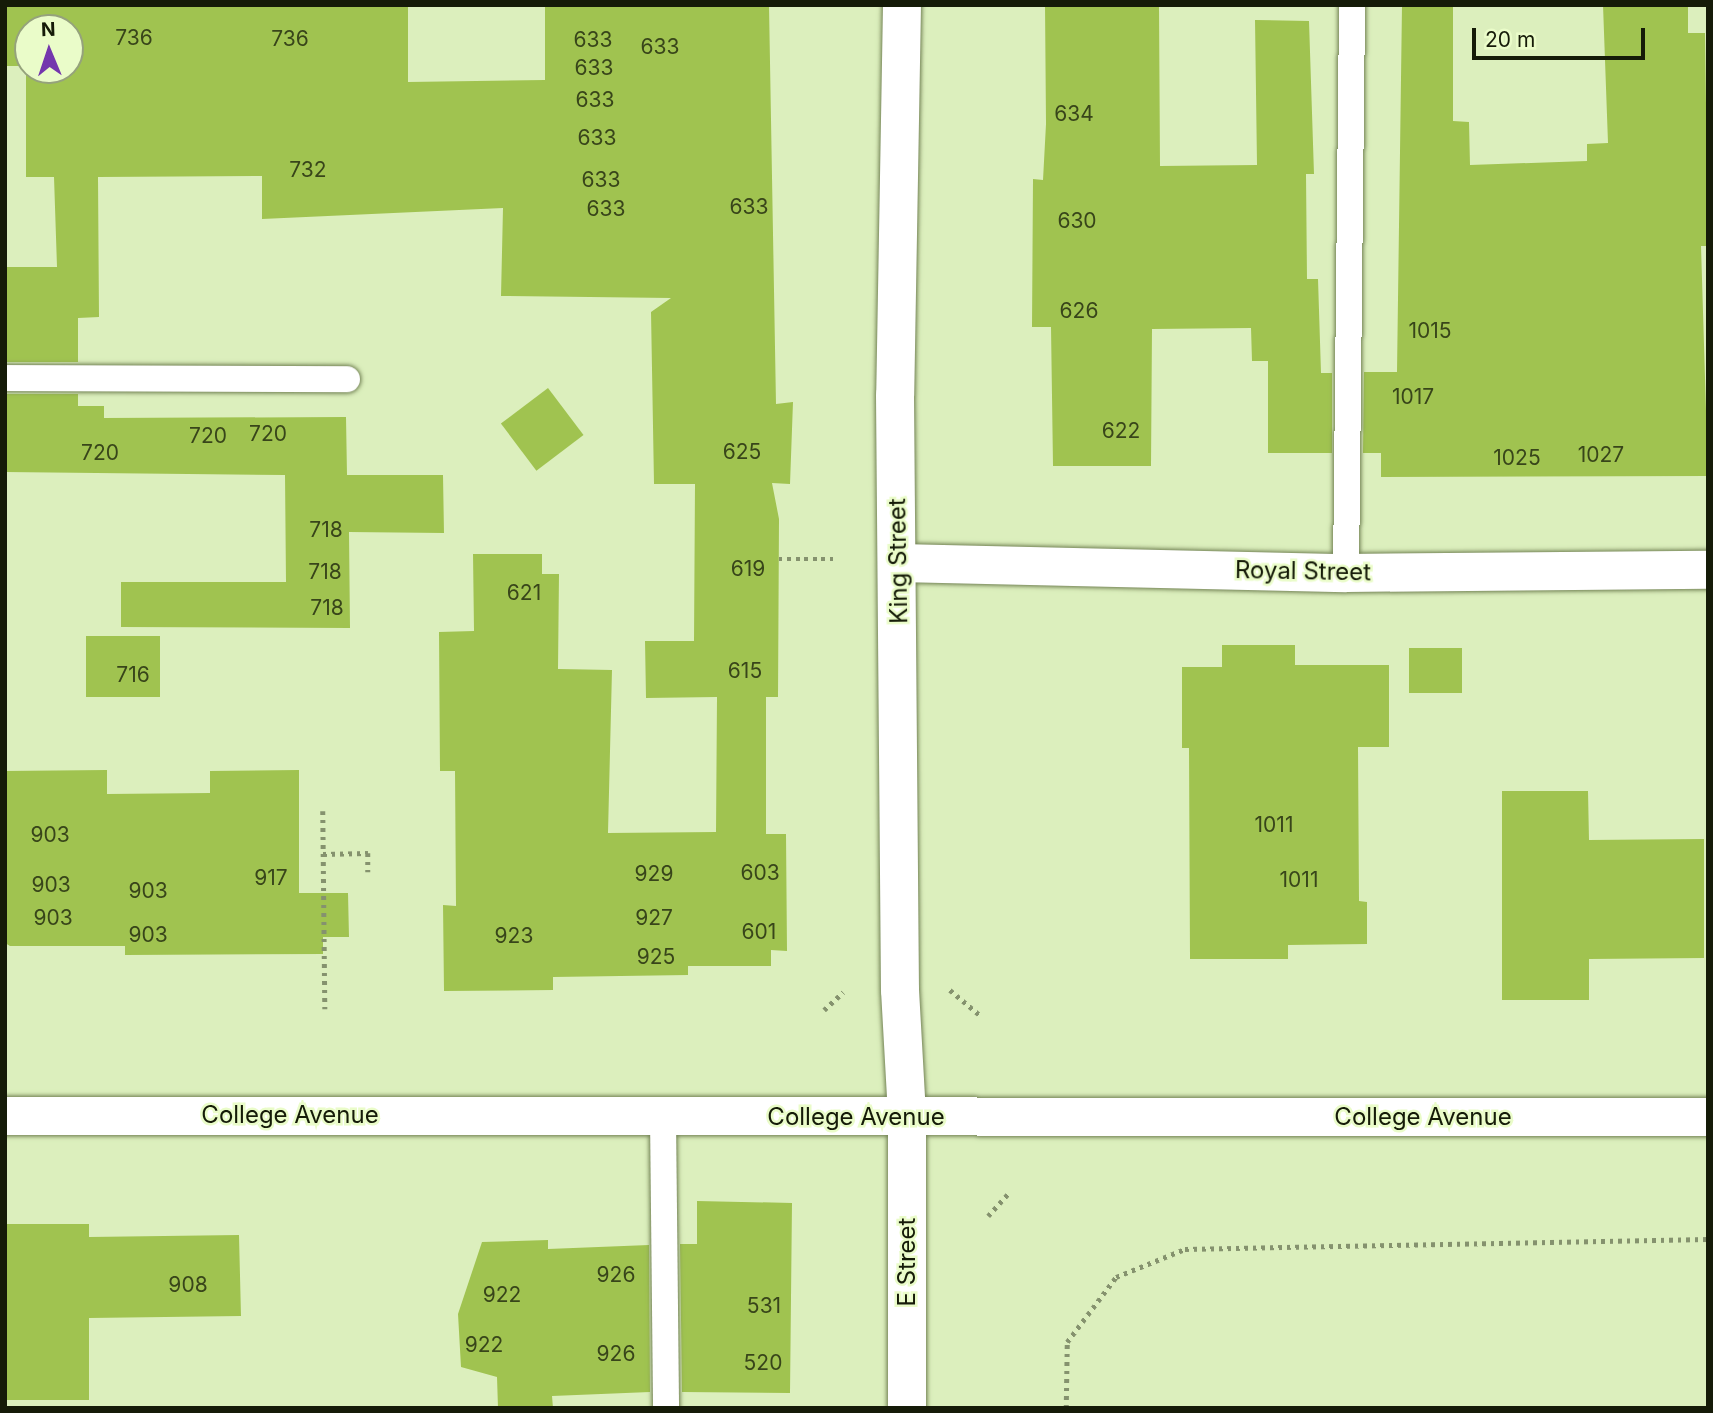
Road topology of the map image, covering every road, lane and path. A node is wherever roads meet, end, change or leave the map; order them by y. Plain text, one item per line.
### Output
1 (902, 5) edge
2 (1352, 5) edge
3 (5, 378) edge
4 (347, 379) dead end
5 (779, 559) dead end
6 (833, 559) dead end
7 (899, 564) junction
8 (1708, 570) edge
9 (1346, 573) junction
10 (323, 811) dead end
11 (323, 854) junction
12 (368, 872) dead end
13 (948, 988) dead end
14 (843, 992) dead end
15 (325, 1009) dead end
16 (824, 1010) dead end
17 (979, 1014) dead end
18 (5, 1116) edge
19 (663, 1116) junction
20 (907, 1116) junction
21 (1708, 1117) edge
22 (1008, 1194) dead end
23 (988, 1216) dead end
24 (1708, 1239) edge
25 (666, 1408) edge
26 (907, 1408) edge
27 (1066, 1408) edge

1 - 7 street, King Street
2 - 9 lane
3 - 4 lane
5 - 6 path
7 - 9 street, Royal Street
7 - 20 street, King Street
8 - 9 street, Royal Street
10 - 11 path
11 - 12 path
11 - 15 path
13 - 17 path
14 - 16 path
18 - 19 street, College Avenue
19 - 20 street, College Avenue
19 - 25 lane
20 - 21 street, College Avenue
20 - 26 street, E Street
22 - 23 path
24 - 27 path

